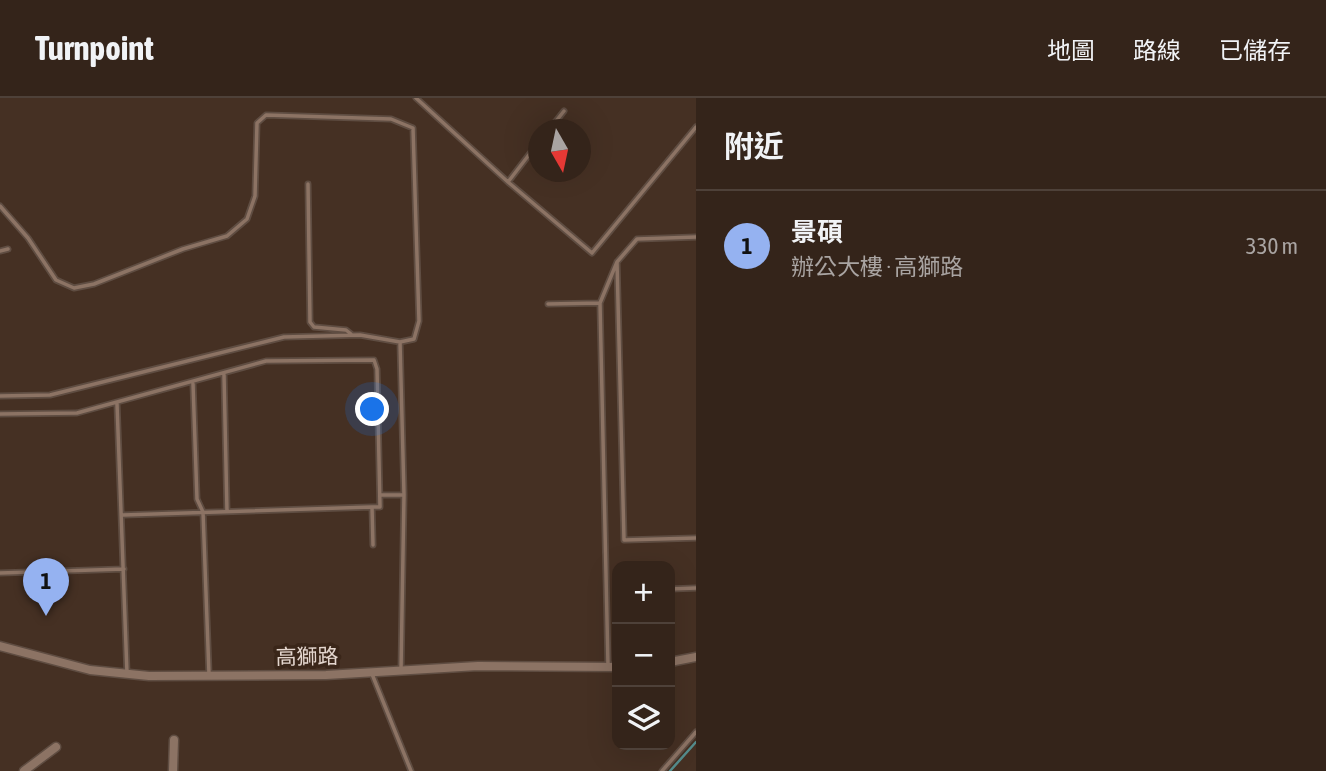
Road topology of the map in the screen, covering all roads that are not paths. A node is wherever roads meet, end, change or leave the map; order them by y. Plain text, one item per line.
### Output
1 (416, 98) edge
2 (564, 111) dead end
3 (558, 119) edge
4 (696, 127) edge
5 (528, 156) edge
6 (508, 182) junction
7 (308, 184) dead end
8 (0, 206) edge
9 (696, 237) edge
10 (8, 249) dead end
11 (0, 251) edge
12 (617, 262) junction
13 (600, 303) junction
14 (548, 304) dead end
15 (352, 335) junction
16 (400, 342) junction
17 (224, 375) junction
18 (193, 383) junction
19 (0, 396) edge
20 (117, 403) junction
21 (0, 414) edge
22 (380, 495) junction
23 (404, 495) junction
24 (372, 507) junction
25 (227, 511) junction
26 (203, 512) junction
27 (123, 514) junction
28 (696, 538) edge
29 (373, 545) dead end
30 (124, 569) junction
31 (0, 573) edge
32 (696, 587) edge
33 (675, 589) edge
34 (612, 639) edge
35 (0, 646) edge
36 (696, 657) edge
37 (675, 661) edge
38 (612, 667) edge
39 (401, 670) junction
40 (371, 672) junction
41 (127, 675) junction
42 (209, 675) junction
43 (696, 732) edge
44 (173, 740) dead end
45 (56, 747) dead end
46 (24, 771) edge
47 (173, 771) edge
48 (411, 771) edge
49 (662, 771) edge

1 - 6 lane
2 - 3 lane
4 - 6 lane
5 - 6 lane
7 - 15 lane
8 - 16 lane
9 - 12 lane
10 - 11 lane
12 - 13 lane
12 - 28 lane
13 - 14 lane
13 - 34 lane
15 - 16 lane
15 - 19 lane
16 - 23 lane
17 - 18 lane
17 - 22 lane
17 - 25 lane
18 - 20 lane
18 - 26 lane
20 - 21 lane
20 - 27 lane
22 - 23 lane
22 - 24 lane
23 - 39 lane
24 - 25 lane
24 - 29 lane
25 - 26 lane
26 - 27 lane
26 - 42 lane
27 - 30 lane
30 - 31 lane
30 - 41 lane
32 - 33 lane
35 - 41 street, 高獅路
36 - 37 street
38 - 39 street, 高獅路
39 - 40 street, 高獅路
40 - 42 street, 高獅路
40 - 48 lane
41 - 42 street, 高獅路
43 - 49 lane
44 - 47 street
45 - 46 street

